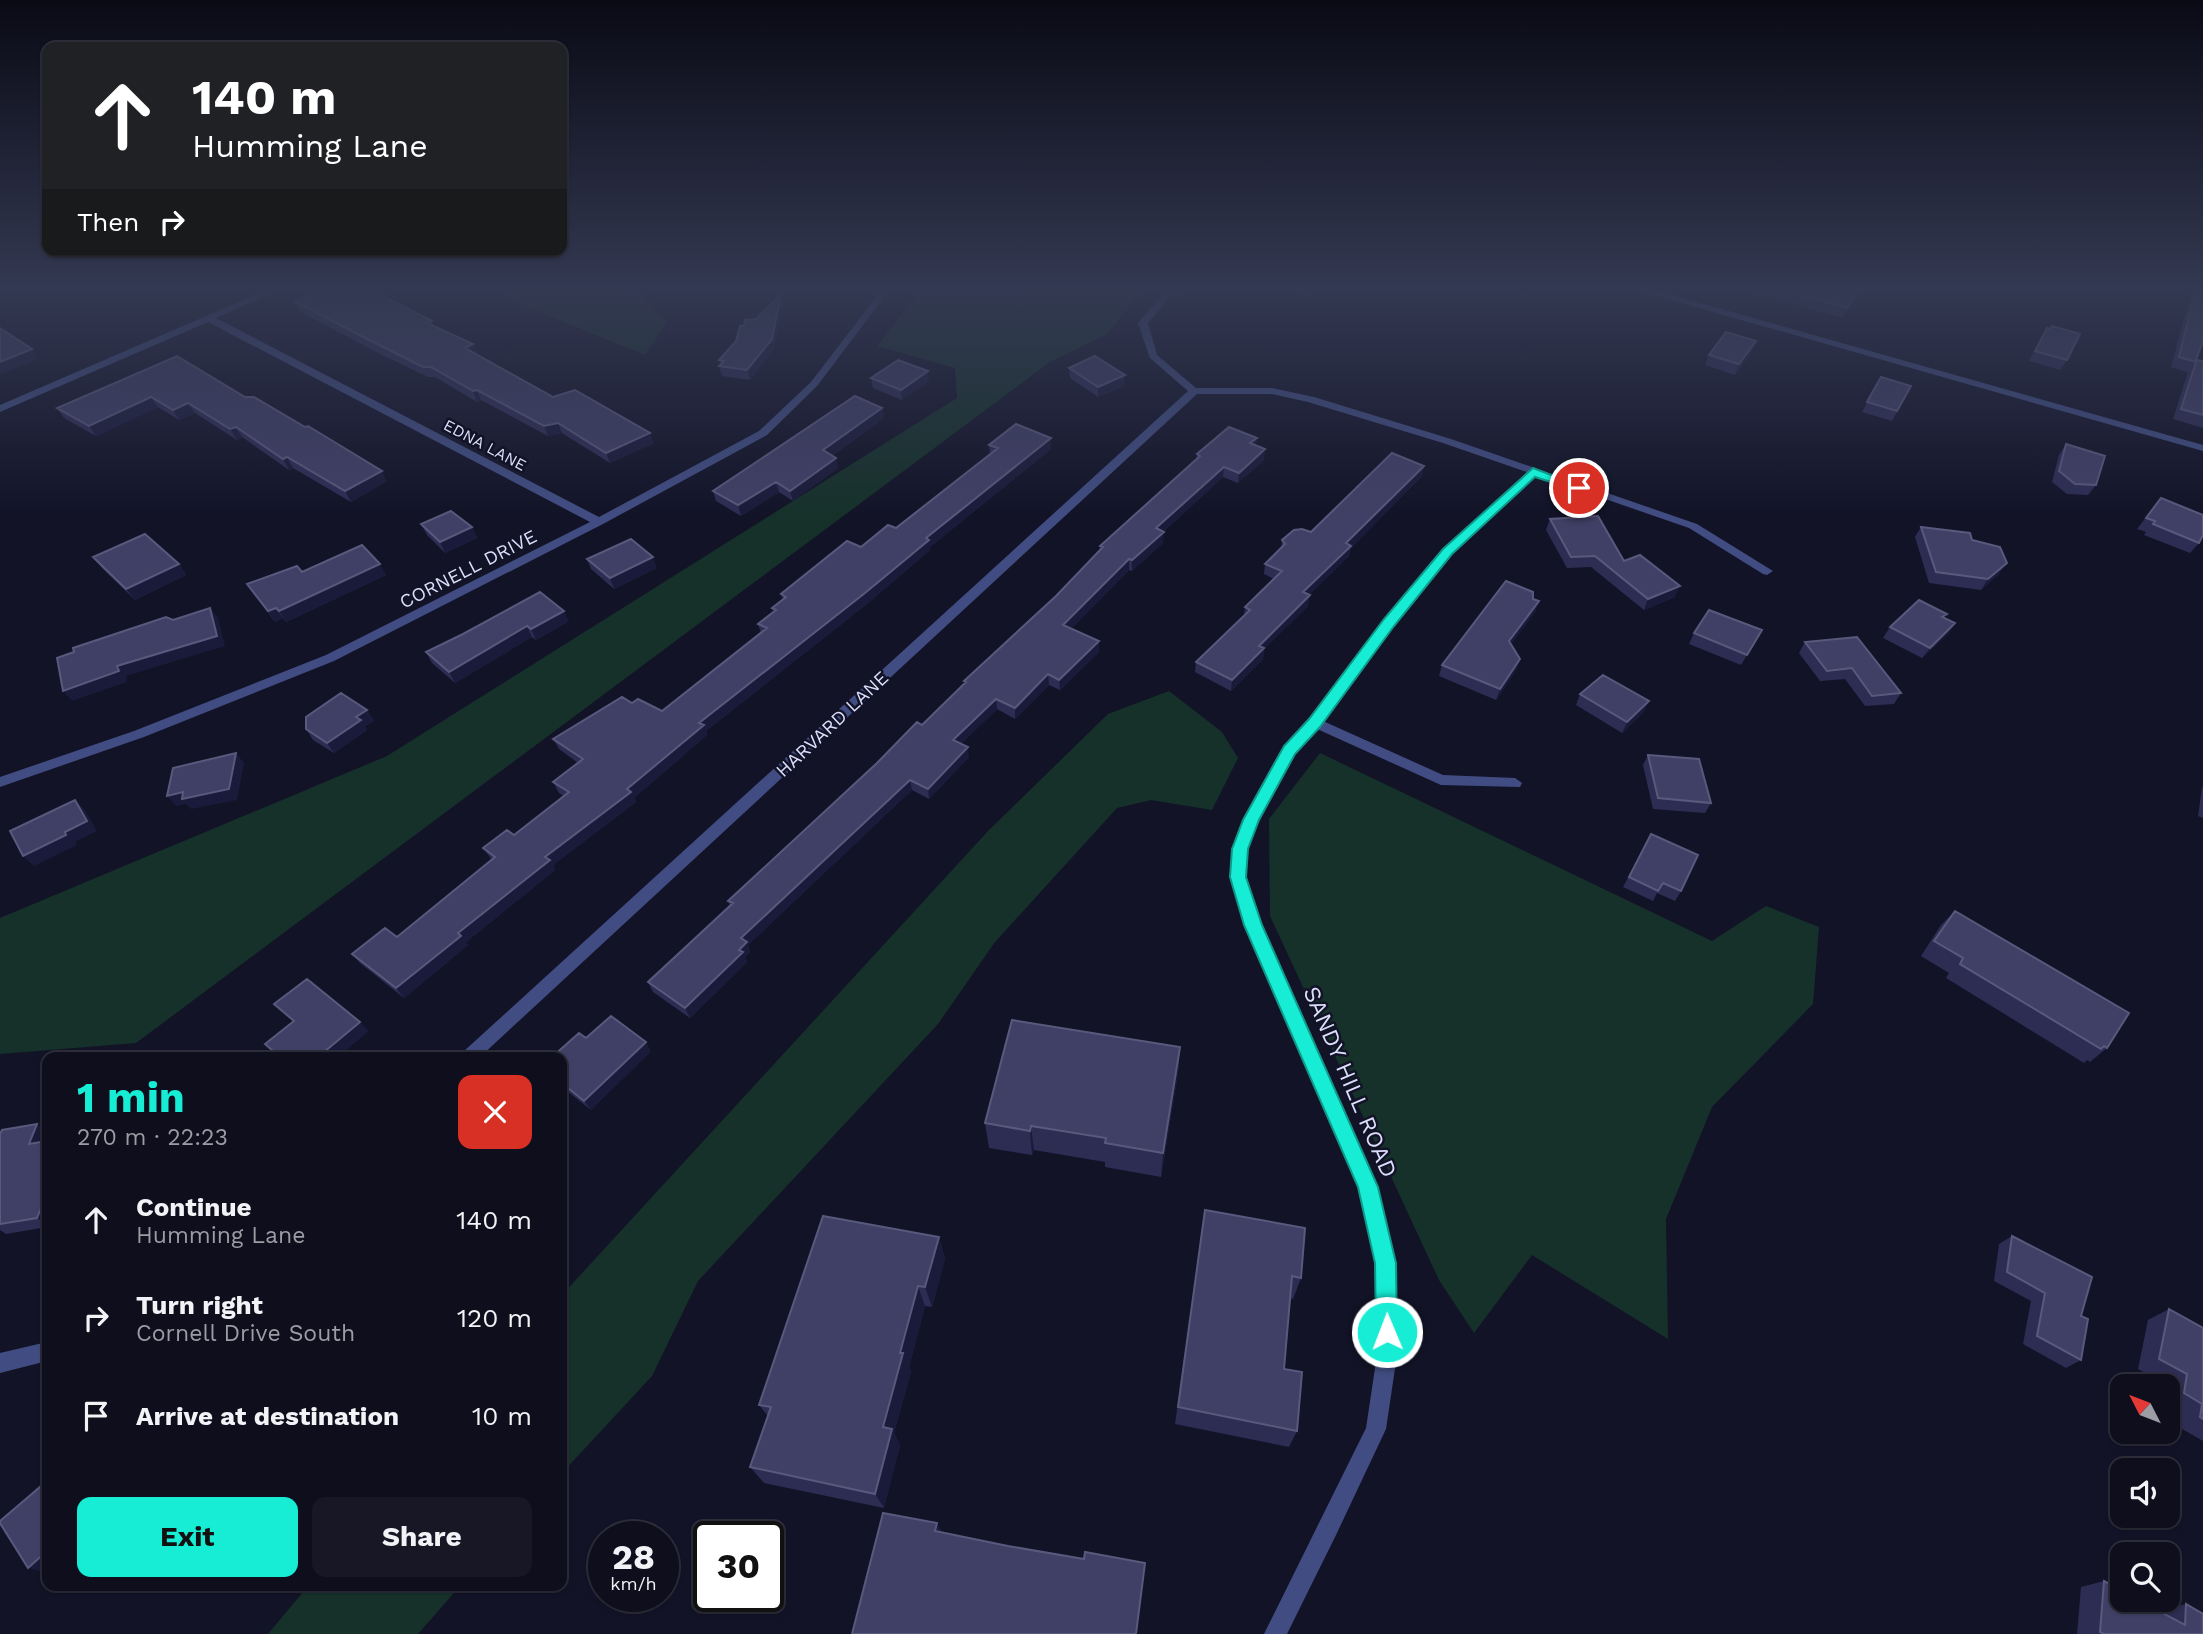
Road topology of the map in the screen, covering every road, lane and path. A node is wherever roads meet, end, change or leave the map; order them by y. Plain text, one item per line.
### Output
1 (102, 364) edge
2 (296, 364) edge
3 (829, 364) edge
4 (1163, 364) edge
5 (1917, 364) edge
6 (1194, 391) junction
7 (0, 409) edge
8 (2203, 448) edge
9 (1533, 472) junction
10 (598, 522) junction
11 (1767, 571) dead end
12 (1314, 723) junction
13 (0, 782) edge
14 (1515, 783) dead end
15 (474, 1052) edge
16 (42, 1353) edge
17 (0, 1363) edge
18 (1275, 1634) edge

1 - 7 street
2 - 10 street, EDNA LANE
3 - 10 street, CORNELL DRIVE
4 - 6 street
5 - 8 street
6 - 9 street
6 - 15 street, HARVARD LANE
9 - 11 street
9 - 12 street, SANDY HILL ROAD
10 - 13 street, CORNELL DRIVE
12 - 14 street
12 - 18 street, SANDY HILL ROAD
16 - 17 street

